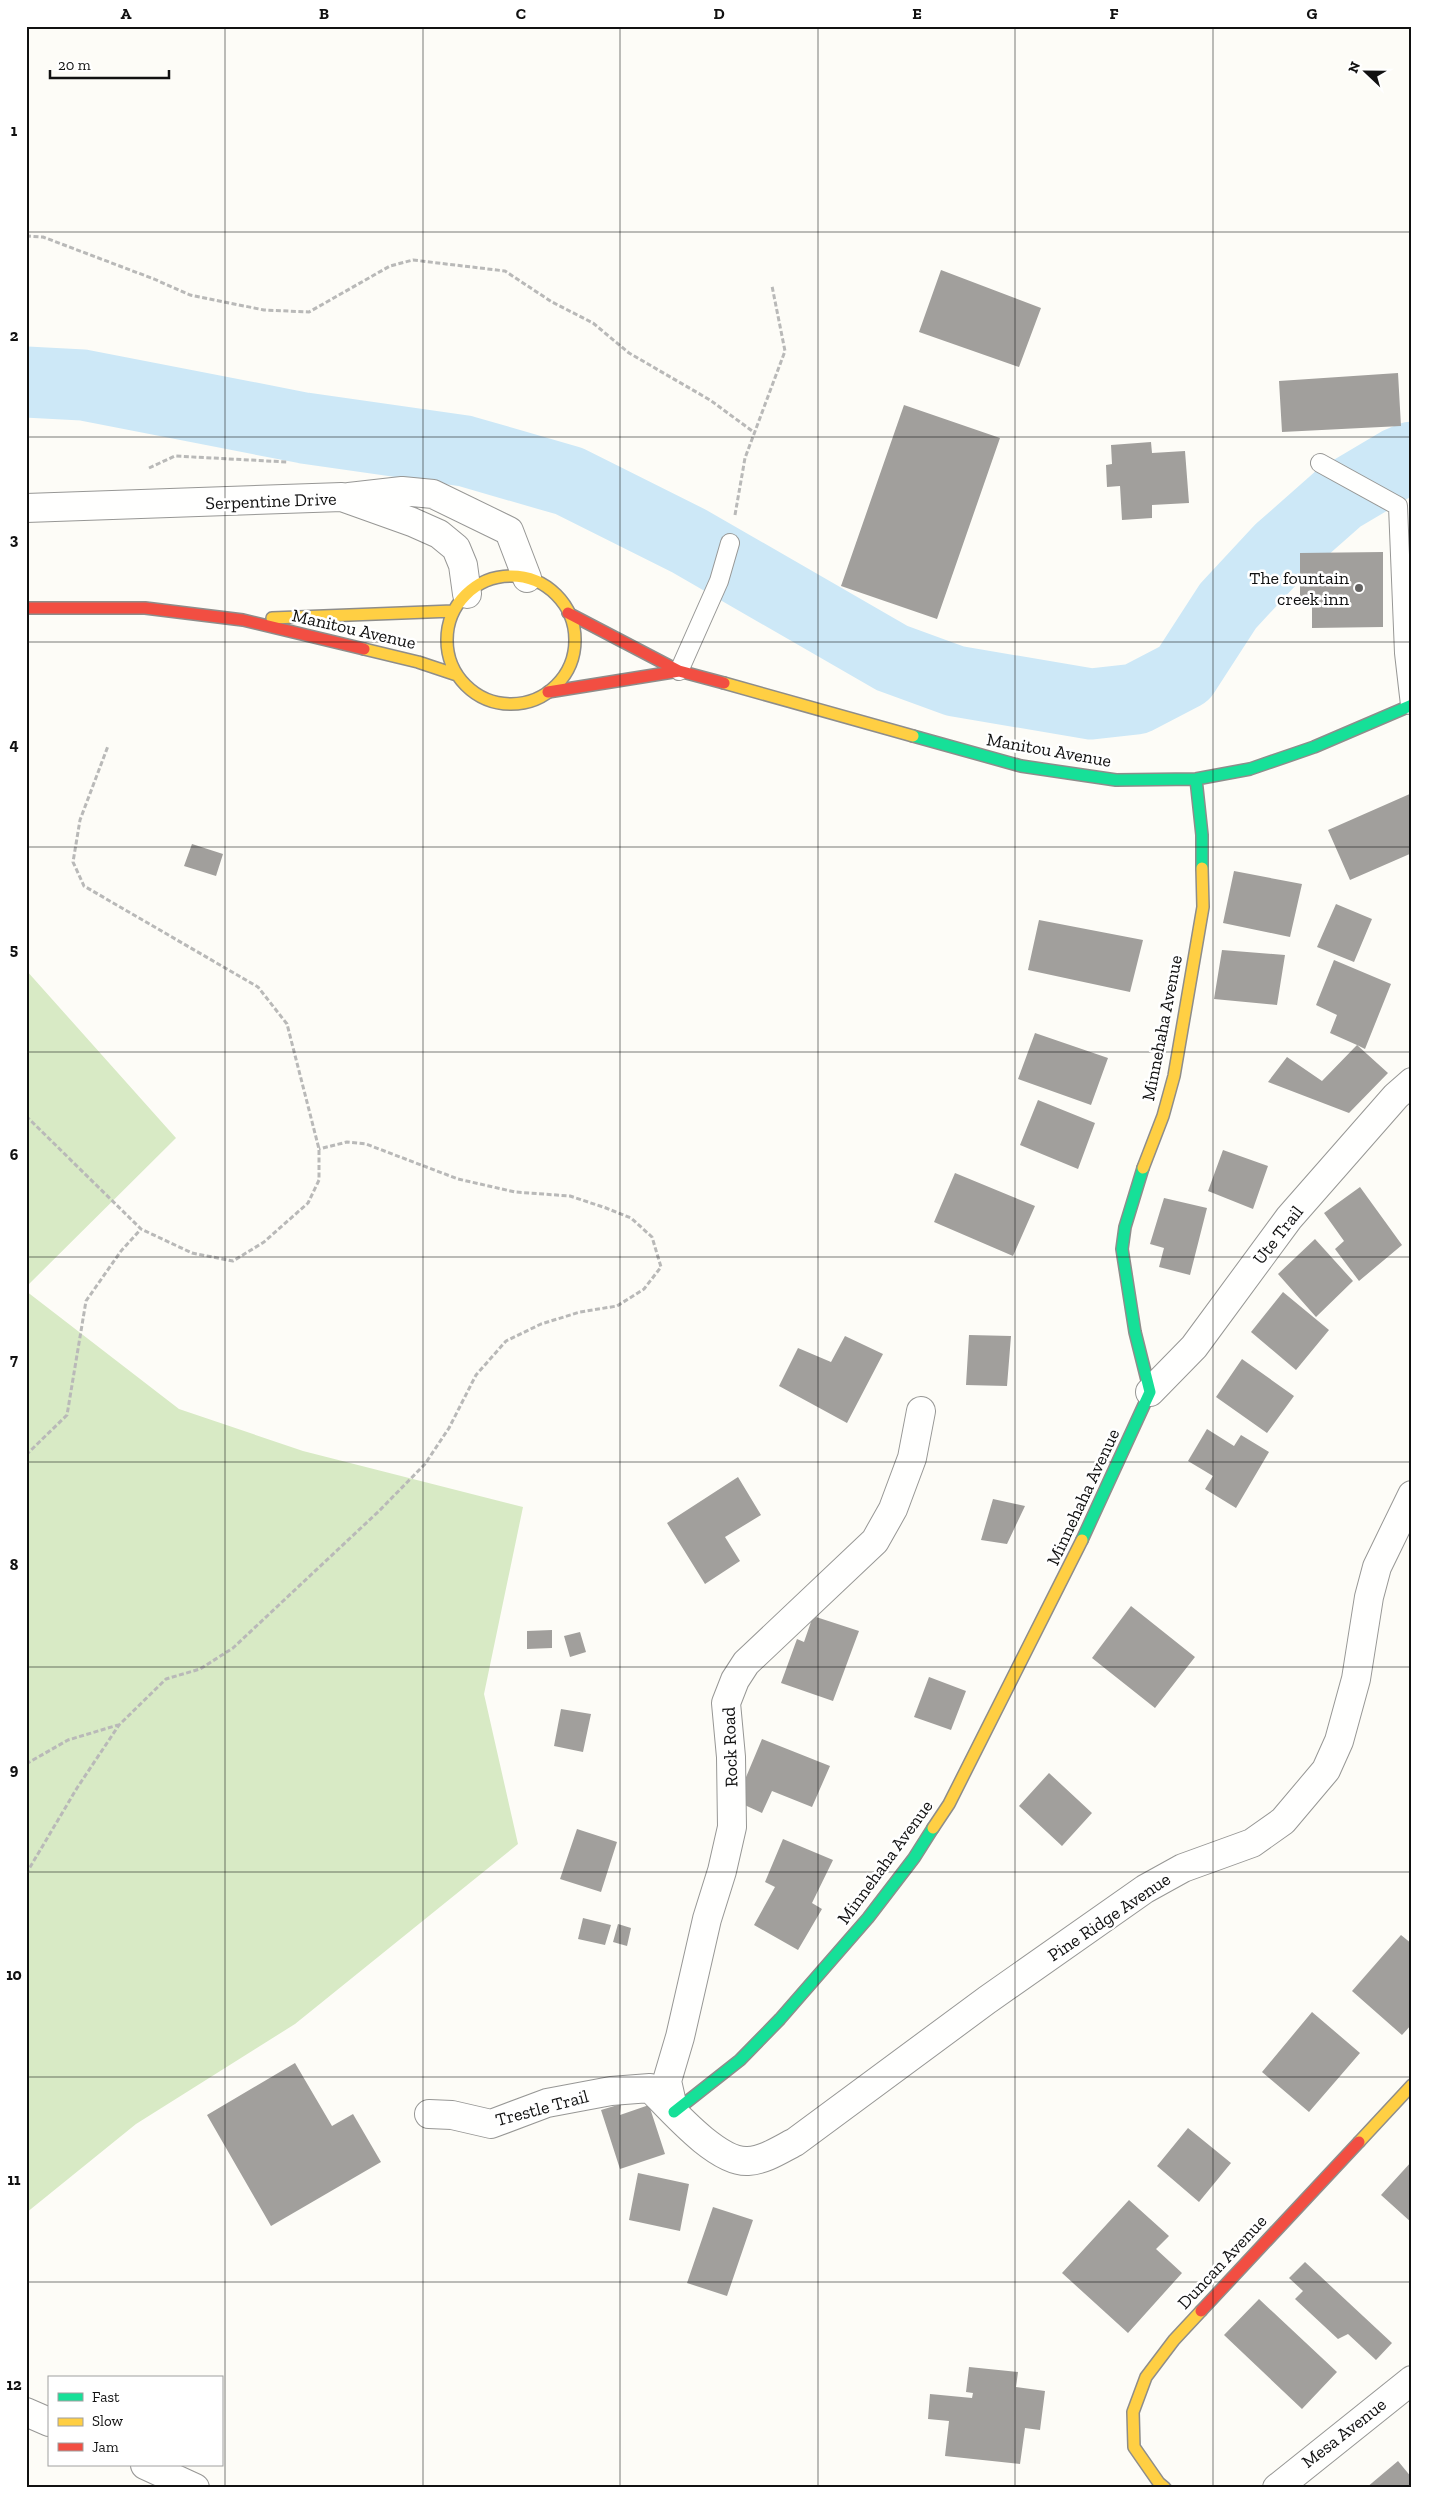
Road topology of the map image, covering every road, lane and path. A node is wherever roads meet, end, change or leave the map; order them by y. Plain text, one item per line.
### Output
1 (26, 236) edge
2 (772, 286) dead end
3 (755, 433) junction
4 (1320, 463) dead end
5 (342, 498) junction
6 (26, 508) edge
7 (730, 543) joint
8 (527, 578) junction
9 (460, 603) junction
10 (26, 608) edge
11 (568, 612) junction
12 (243, 620) junction
13 (678, 671) junction
14 (457, 675) junction
15 (548, 692) junction
16 (1411, 705) edge
17 (108, 746) dead end
18 (1196, 779) junction
19 (1412, 1082) edge
20 (26, 1116) edge
21 (319, 1149) junction
22 (141, 1229) junction
23 (1150, 1392) junction
24 (921, 1411) dead end
25 (26, 1455) edge
26 (1412, 1495) edge
27 (119, 1725) junction
28 (26, 1764) edge
29 (26, 1874) edge
30 (1412, 2084) edge
31 (674, 2112) junction
32 (429, 2114) dead end
33 (1412, 2380) edge
34 (26, 2412) edge
35 (48, 2422) edge
36 (147, 2466) edge
37 (195, 2488) edge
38 (1165, 2488) edge
39 (1277, 2488) edge

1 - 3 path
2 - 3 path
3 - 7 path
4 - 16 lane
5 - 6 street, Serpentine Drive
5 - 8 street
5 - 9 street, Serpentine Drive
7 - 13 lane
8 - 9 main road
8 - 11 main road
9 - 12 main road, Manitou Avenue
9 - 14 main road
10 - 12 main road, Manitou Avenue
11 - 13 main road, Manitou Avenue
11 - 15 main road
12 - 14 main road, Manitou Avenue
13 - 15 main road, Manitou Avenue
13 - 18 main road, Manitou Avenue
14 - 15 main road
16 - 18 main road, Manitou Avenue
17 - 21 path
18 - 23 main road, Minnehaha Avenue
19 - 23 street, Ute Trail
20 - 22 path
21 - 22 path
21 - 27 path
22 - 25 path
23 - 31 main road, Minnehaha Avenue
24 - 31 street, Rock Road
26 - 31 street, Pine Ridge Avenue
27 - 28 path
27 - 29 path
30 - 38 main road, Duncan Avenue
31 - 32 street, Trestle Trail
33 - 39 street, Mesa Avenue
34 - 35 street
36 - 37 street

